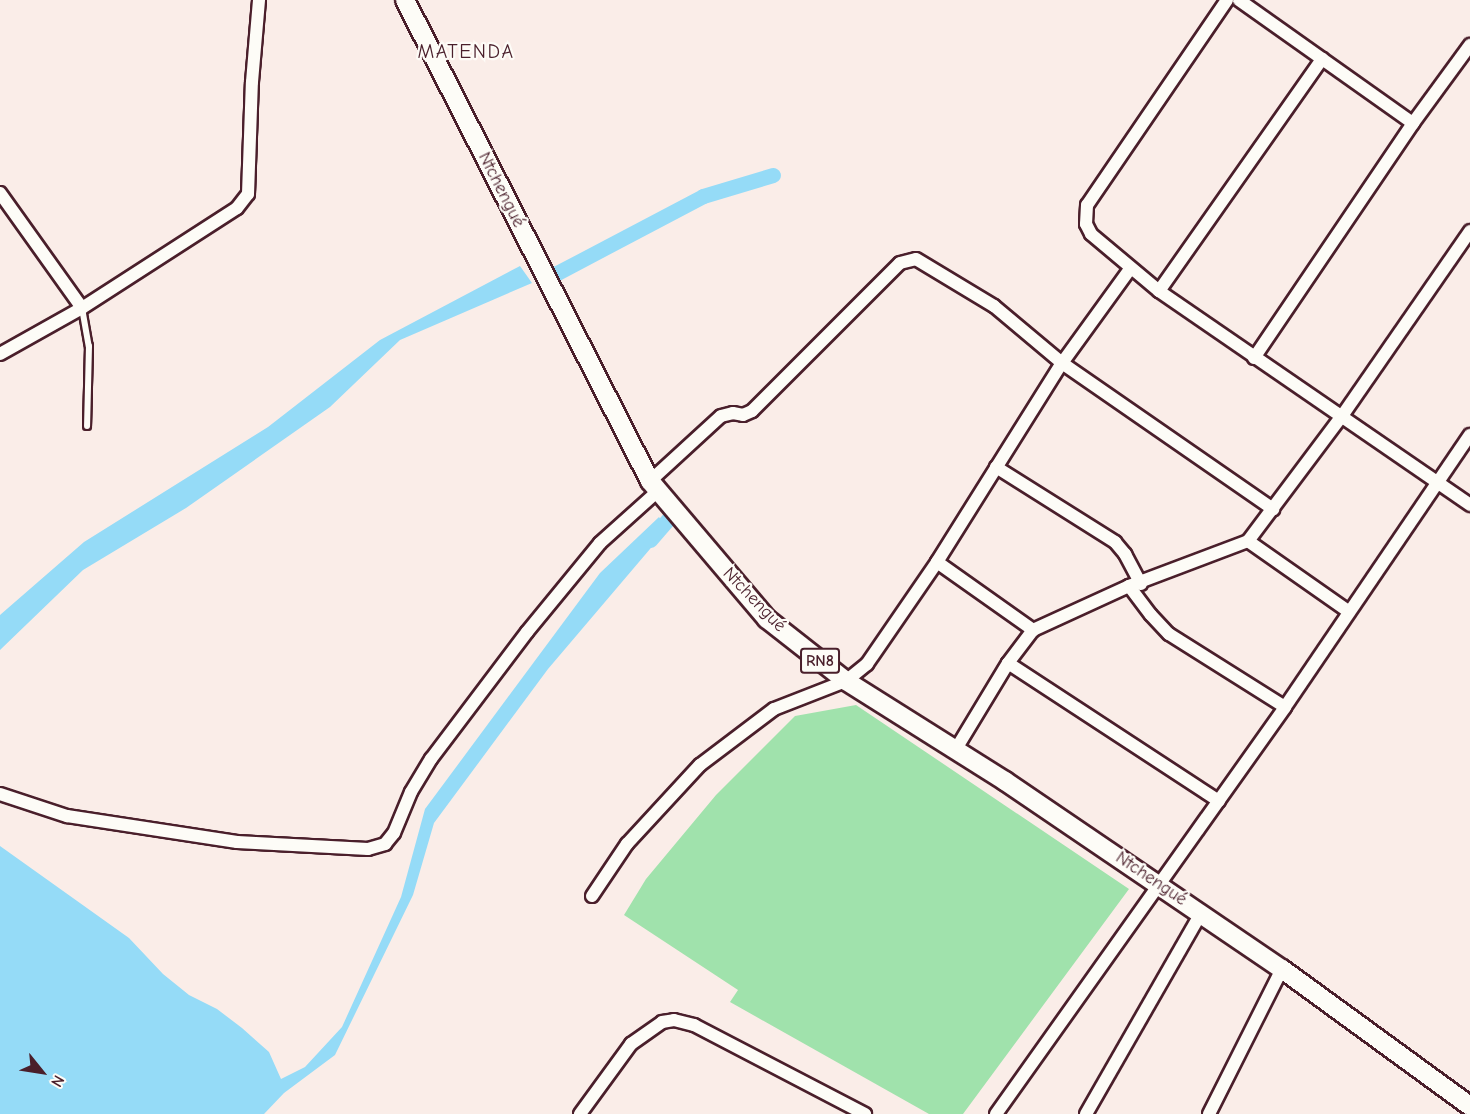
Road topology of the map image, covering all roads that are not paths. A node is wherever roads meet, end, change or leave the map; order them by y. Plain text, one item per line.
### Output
1 (259, 0) edge
2 (405, 0) edge
3 (1227, 0) edge
4 (1239, 0) edge
5 (1470, 45) edge
6 (1322, 58) junction
7 (1413, 123) junction
8 (0, 193) edge
9 (1470, 231) edge
10 (1130, 269) junction
11 (1159, 291) junction
12 (82, 308) junction
13 (0, 354) edge
14 (1254, 358) junction
15 (1062, 363) junction
16 (1342, 416) junction
17 (87, 426) dead end
18 (1470, 435) edge
19 (996, 467) junction
20 (1438, 483) junction
21 (654, 486) junction
22 (1470, 505) edge
23 (1273, 508) junction
24 (1248, 541) junction
25 (937, 562) junction
26 (1135, 585) junction
27 (1348, 611) junction
28 (1033, 630) junction
29 (1008, 663) junction
30 (846, 681) junction
31 (1285, 707) junction
32 (956, 749) junction
33 (0, 794) edge
34 (1219, 801) junction
35 (1160, 884) junction
36 (592, 896) dead end
37 (1201, 913) junction
38 (1282, 969) junction
39 (1470, 1106) edge
40 (580, 1114) edge
41 (865, 1114) edge
42 (996, 1114) edge
43 (1086, 1114) edge
44 (1209, 1114) edge

1 - 12 street
2 - 21 main road, Ntchengué / RN8
3 - 10 street
4 - 6 street
5 - 7 street
6 - 7 street
6 - 11 street
7 - 14 street
8 - 12 street
9 - 16 street
10 - 11 street
10 - 15 street
11 - 14 street
12 - 13 street
12 - 17 lane
14 - 16 street
15 - 19 street
15 - 21 street
15 - 23 street
16 - 20 street
16 - 23 street
18 - 20 street
19 - 25 street
19 - 26 street
20 - 22 street
20 - 27 street
21 - 30 main road, Ntchengué / RN8
21 - 33 street
23 - 24 street
24 - 26 street
24 - 27 street
25 - 28 street
25 - 30 street
26 - 28 street
26 - 31 street
27 - 31 street
28 - 29 street
29 - 32 street
29 - 34 street
30 - 32 main road, Ntchengué / RN8
30 - 36 street
31 - 34 street
32 - 35 main road, Ntchengué / RN8
34 - 35 street
35 - 37 main road, Ntchengué / RN8
35 - 42 street
37 - 38 main road, Ntchengué / RN8
37 - 43 street
38 - 39 main road, Ntchengué / RN8
38 - 44 street
40 - 41 street

